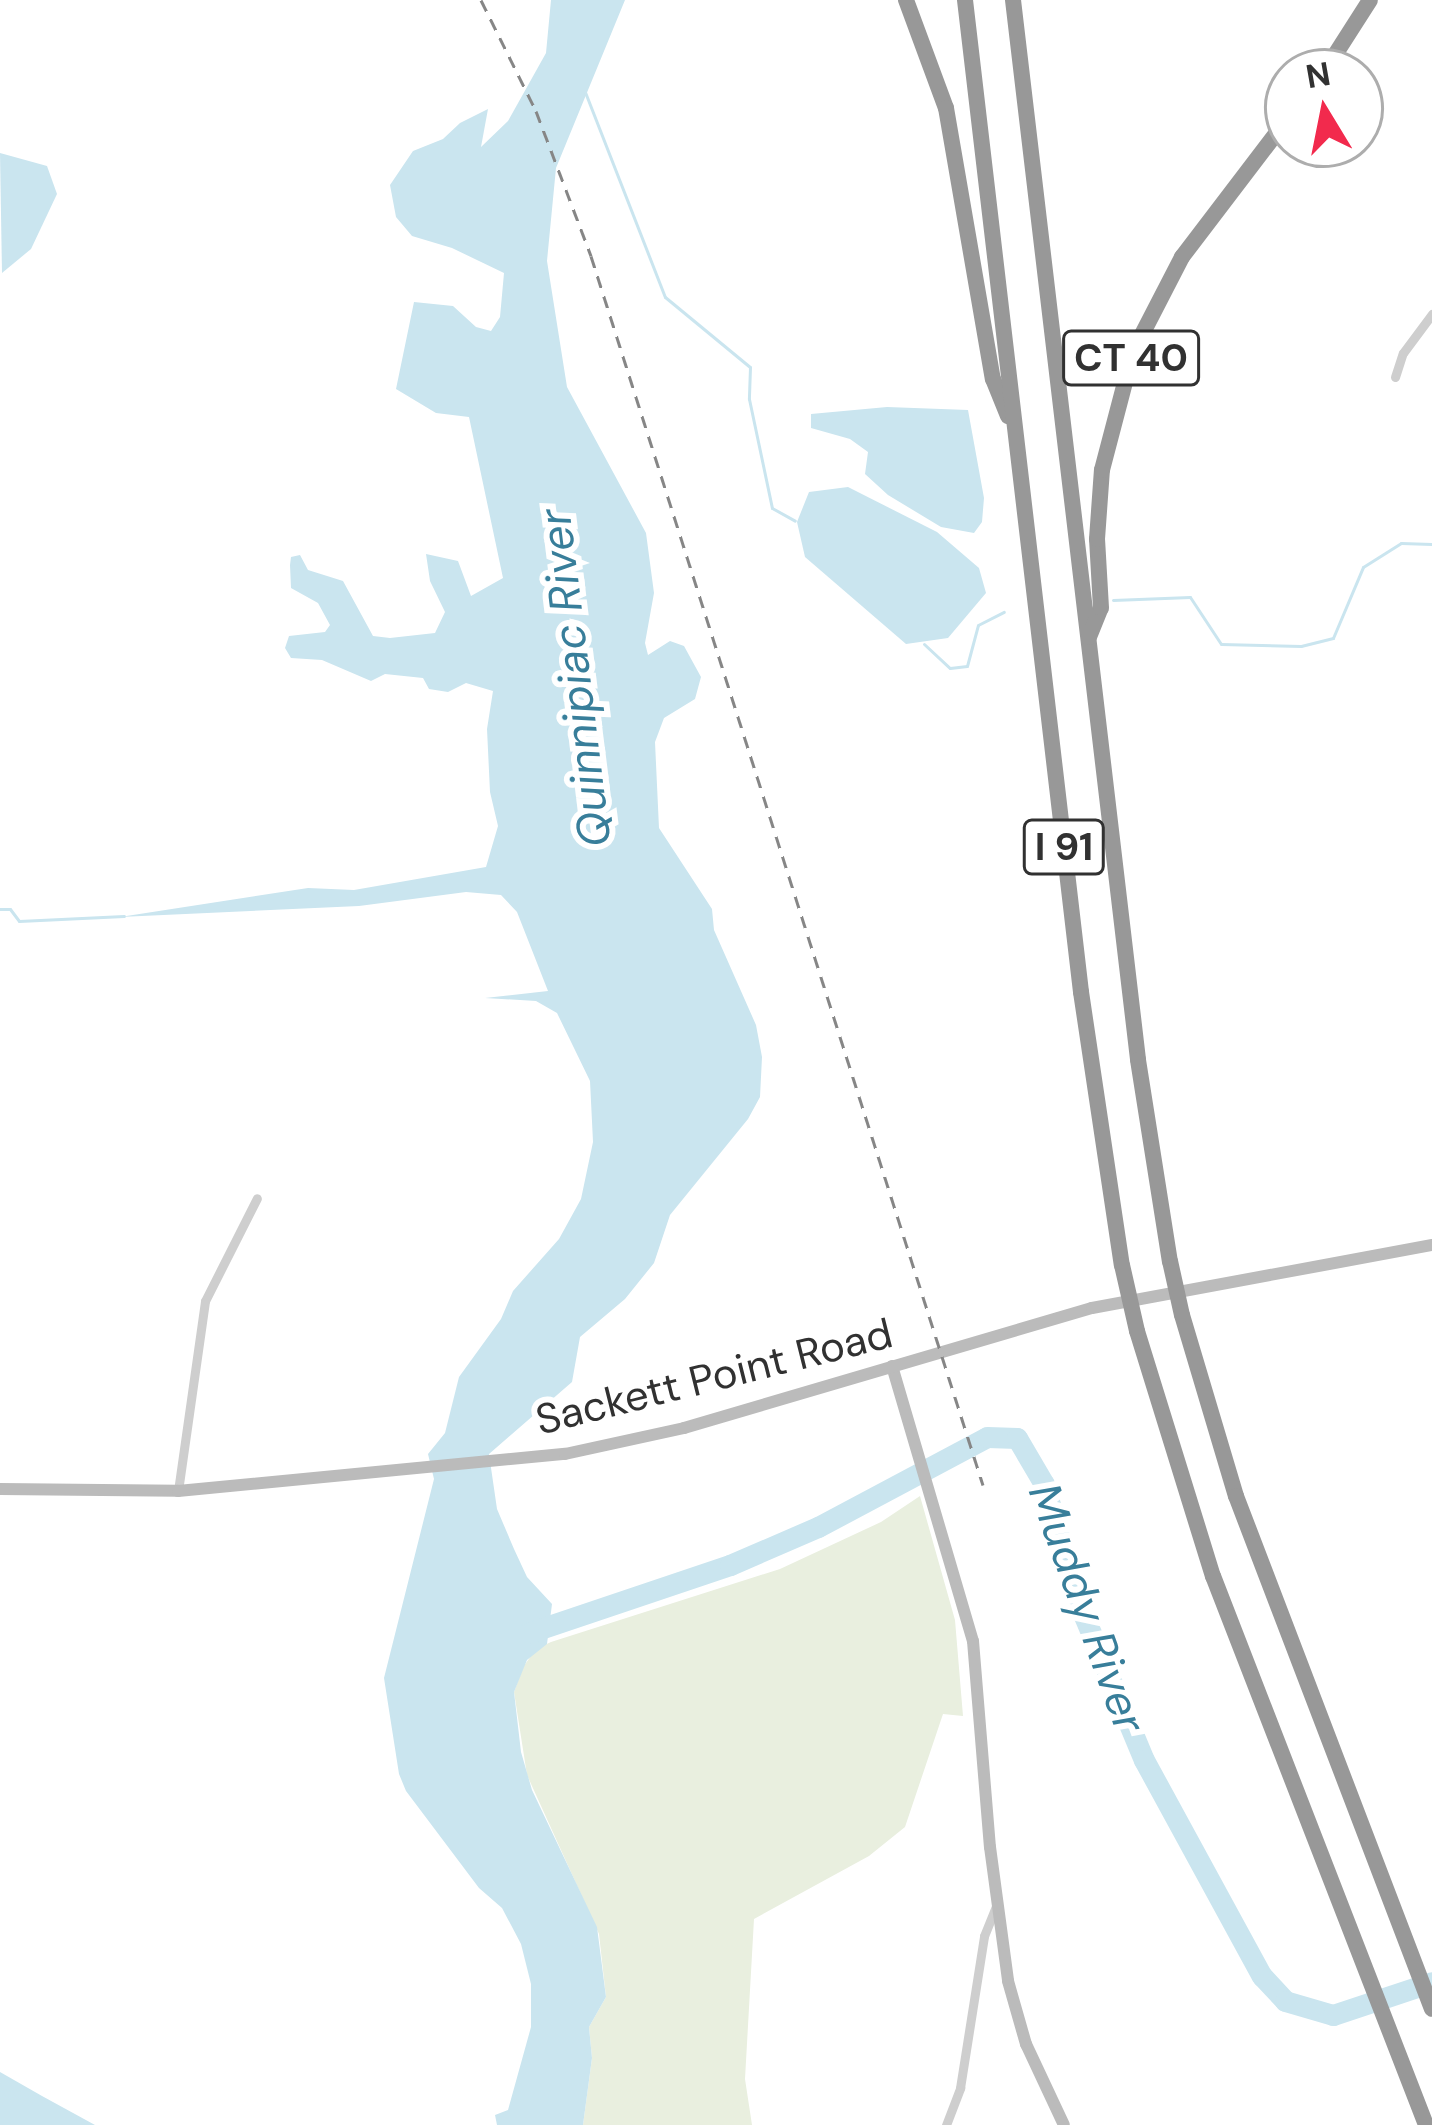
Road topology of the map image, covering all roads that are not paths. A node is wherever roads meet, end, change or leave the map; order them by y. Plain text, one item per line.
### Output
1 (906, 0) edge
2 (965, 0) edge
3 (1013, 0) edge
4 (1370, 0) edge
5 (1339, 48) edge
6 (1264, 149) edge
7 (1432, 314) edge
8 (1395, 377) dead end
9 (1014, 428) junction
10 (1088, 638) junction
11 (256, 1198) dead end
12 (1432, 1244) edge
13 (892, 1366) junction
14 (0, 1489) edge
15 (178, 1491) junction
16 (997, 1907) junction
17 (1432, 2008) edge
18 (946, 2125) edge
19 (1064, 2125) edge
20 (1426, 2125) edge

1 - 9 highway, CT 40
2 - 9 highway, I 91
3 - 10 highway, I 91
4 - 5 highway
6 - 10 highway, CT 40
7 - 8 street
9 - 20 highway, I 91, bridge
10 - 17 highway, I 91, bridge
11 - 15 street
12 - 13 street, Sackett Point Road
13 - 15 street, Sackett Point Road
13 - 16 street
14 - 15 street, Sackett Point Road
16 - 18 street
16 - 19 street

